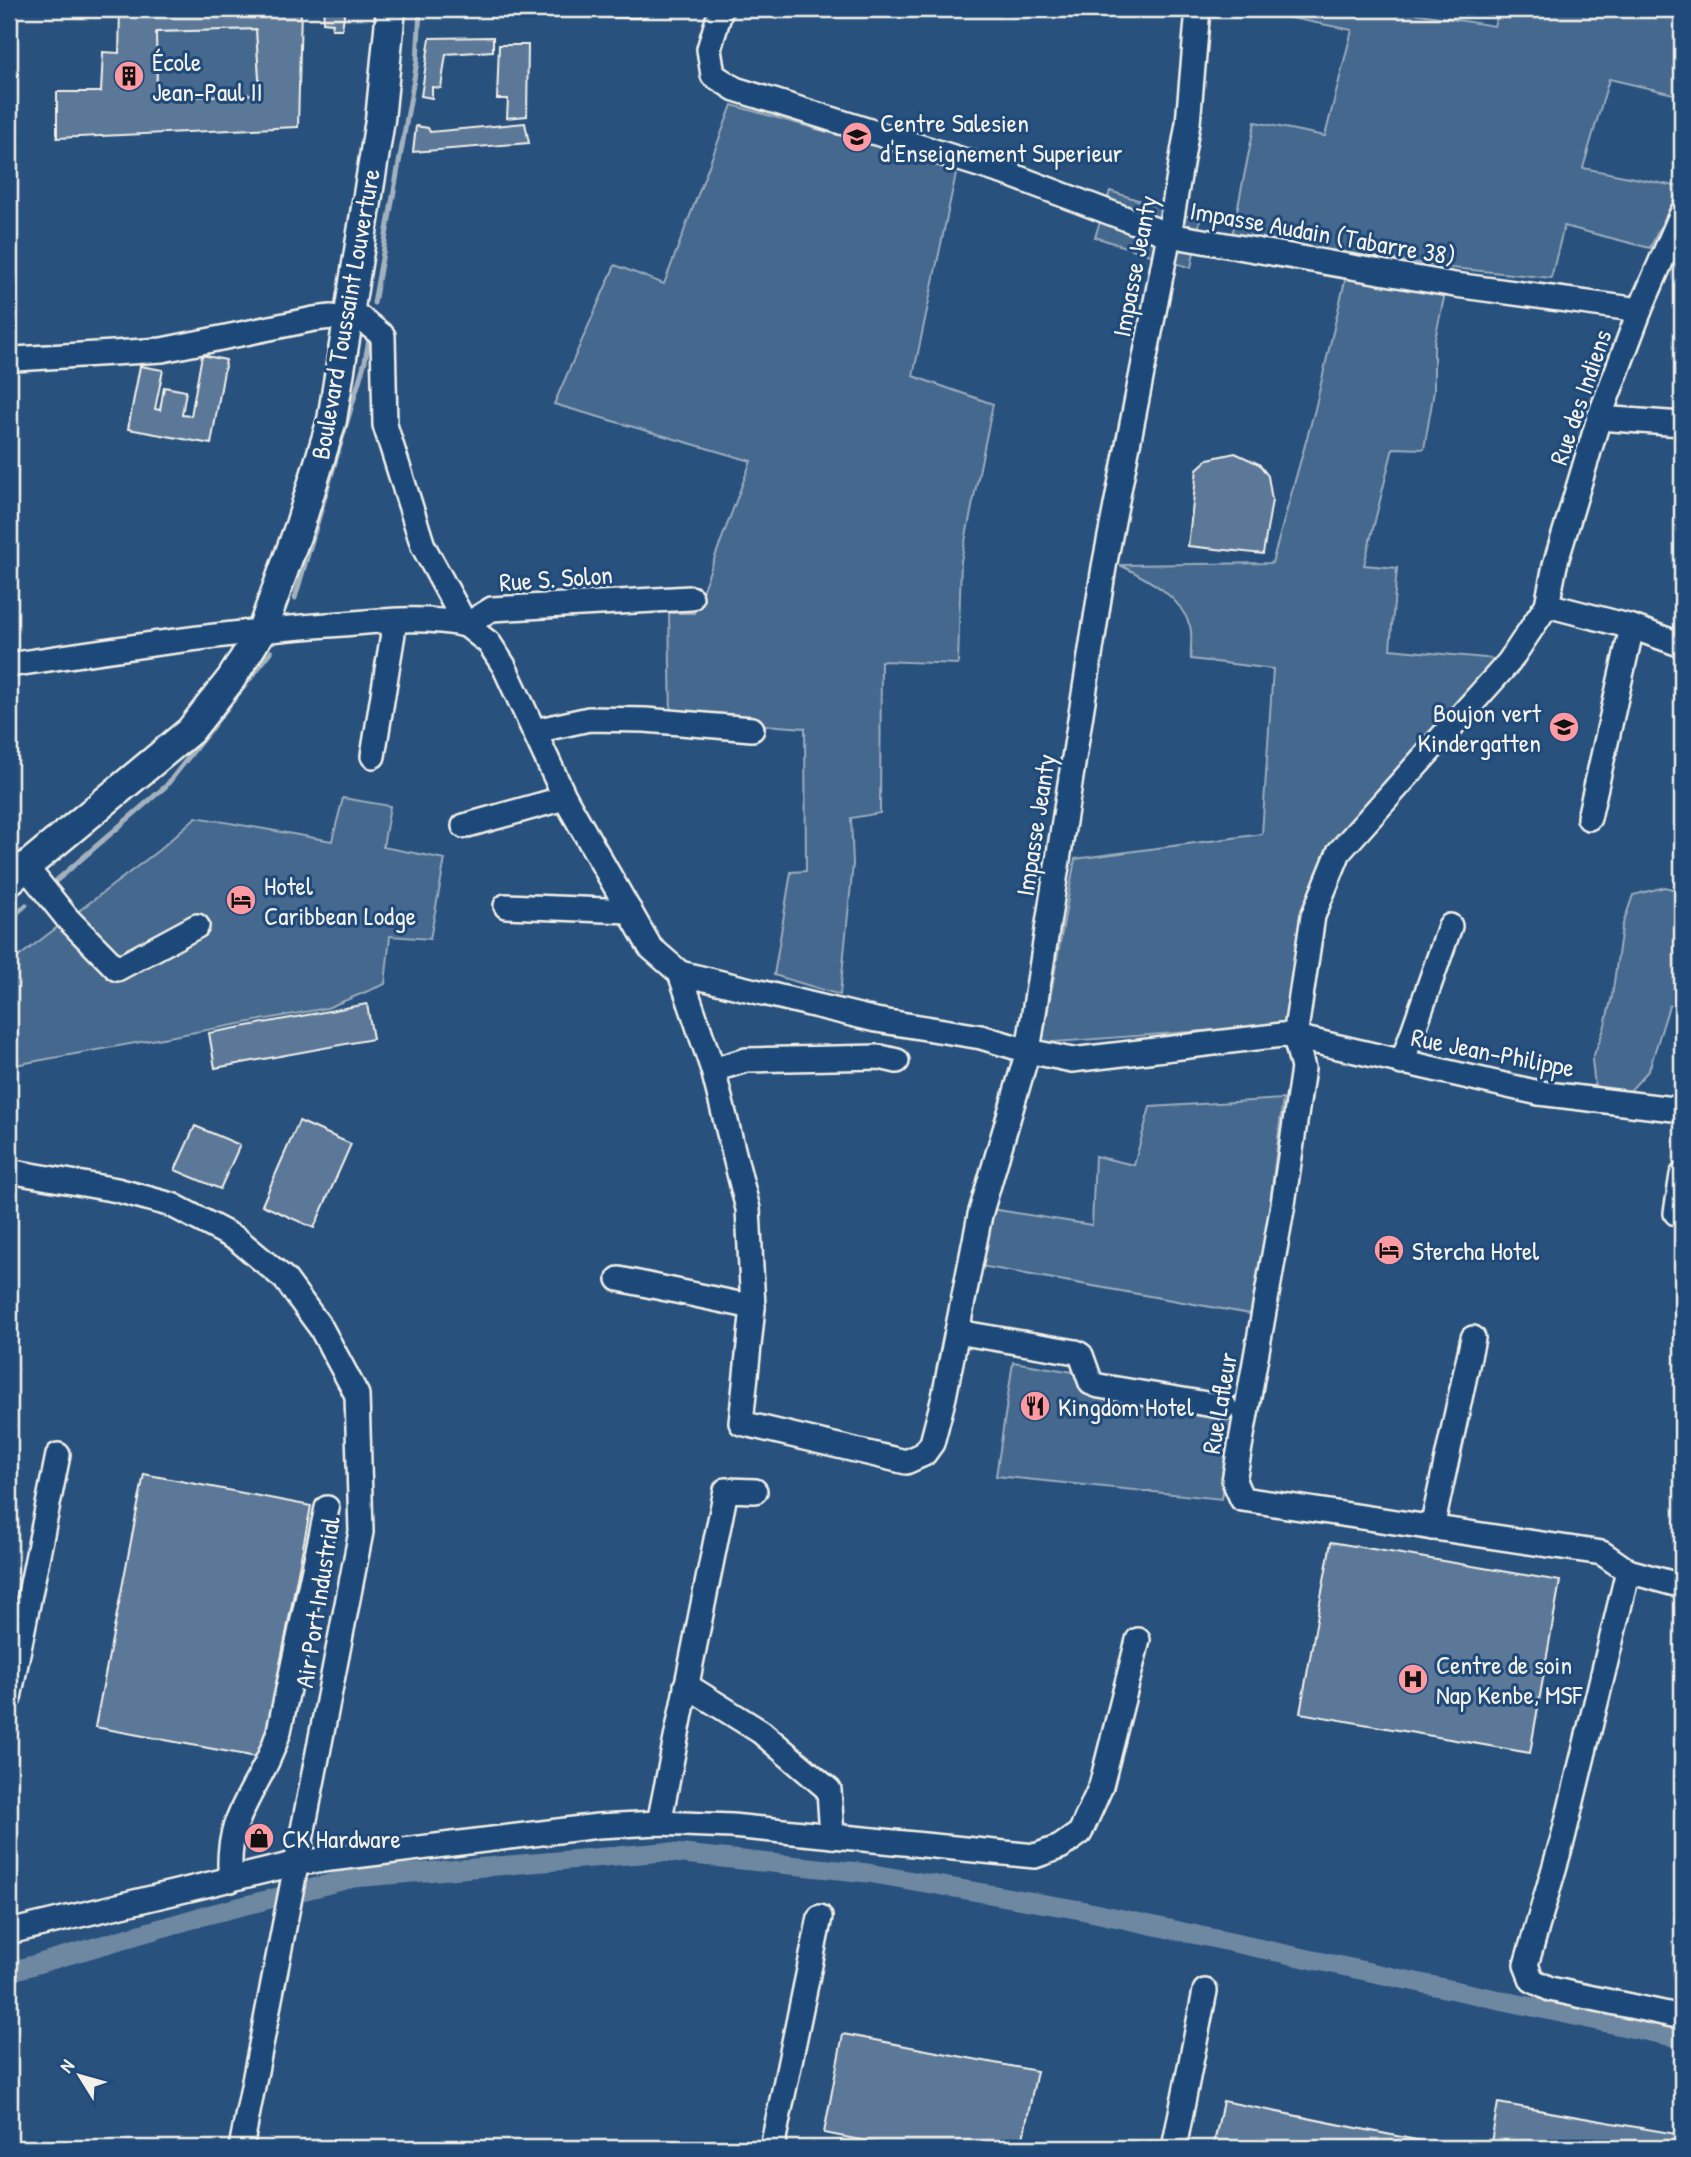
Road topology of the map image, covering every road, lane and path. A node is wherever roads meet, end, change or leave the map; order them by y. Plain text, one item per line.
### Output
1 (391, 9) edge
2 (721, 9) edge
3 (1198, 9) edge
4 (1682, 213) edge
5 (1169, 235) junction
6 (1674, 252) edge
7 (1640, 310) junction
8 (349, 315) junction
9 (15, 359) dead end
10 (1599, 418) junction
11 (1682, 424) edge
12 (691, 598) dead end
13 (1547, 606) junction
14 (395, 621) junction
15 (466, 625) junction
16 (1632, 627) junction
17 (262, 630) junction
18 (1682, 645) edge
19 (9, 665) edge
20 (752, 729) dead end
21 (535, 731) junction
22 (373, 756) dead end
23 (565, 798) junction
24 (1589, 818) dead end
25 (464, 826) dead end
26 (17, 874) edge
27 (506, 906) dead end
28 (630, 911) junction
29 (197, 926) dead end
30 (1450, 926) dead end
31 (680, 973) junction
32 (1294, 1037) junction
33 (1028, 1051) junction
34 (897, 1061) dead end
35 (1402, 1063) junction
36 (713, 1070) junction
37 (1682, 1110) edge
38 (9, 1171) edge
39 (1682, 1175) edge
40 (1676, 1213) dead end
41 (620, 1279) dead end
42 (753, 1307) junction
43 (957, 1332) junction
44 (1472, 1338) dead end
45 (1225, 1407) dead end
46 (58, 1455) dead end
47 (755, 1491) dead end
48 (327, 1508) dead end
49 (1432, 1528) junction
50 (1628, 1571) junction
51 (1682, 1586) edge
52 (1138, 1640) dead end
53 (686, 1685) junction
54 (9, 1698) edge
55 (659, 1823) junction
56 (832, 1836) junction
57 (297, 1869) junction
58 (231, 1880) junction
59 (820, 1917) dead end
60 (9, 1932) edge
61 (1205, 1991) dead end
62 (1682, 2017) edge
63 (241, 2148) edge
64 (772, 2148) edge
65 (1174, 2148) edge

1 - 8 main road, Boulevard Toussaint Louverture
2 - 5 street, Impasse Audain (Tabarre 38)
3 - 5 street, Impasse Jeanty
4 - 6 street, Rue des Indiens
5 - 7 street, Impasse Audain (Tabarre 38)
5 - 33 street, Impasse Jeanty
6 - 7 street, Rue des Indiens
7 - 10 street, Rue des Indiens
8 - 9 street
8 - 15 street
8 - 17 main road, Boulevard Toussaint Louverture
10 - 11 street
10 - 13 street, Rue des Indiens
12 - 15 street, Rue S. Solon
13 - 16 street
13 - 32 street
14 - 15 street
14 - 17 street
14 - 22 street
15 - 21 street
16 - 18 street
16 - 24 street
17 - 19 street
17 - 26 main road, Boulevard Toussaint Louverture
20 - 21 street
21 - 23 street
23 - 25 street
23 - 28 street
26 - 29 street
27 - 28 street
28 - 31 street
30 - 35 street
31 - 33 street, Rue Jean-Philippe
31 - 36 street
32 - 33 street, Rue Jean-Philippe
32 - 35 street, Rue Jean-Philippe
32 - 49 street, Rue Lafleur
33 - 43 street, Impasse Jeanty
34 - 36 street
35 - 37 street, Rue Jean-Philippe
36 - 42 street
38 - 57 street, Air Port Industrial
39 - 40 street
41 - 42 street
42 - 43 street, Impasse Jeanty
43 - 45 street
44 - 49 street
46 - 54 street
47 - 53 street
48 - 58 street
49 - 50 street, Rue Lafleur
50 - 51 street, Rue Lafleur
50 - 62 street
52 - 56 street
53 - 55 street
53 - 56 street
55 - 56 street
55 - 57 street
57 - 58 street
57 - 63 street, Air Port Industrial
58 - 60 street
59 - 64 street
61 - 65 street

